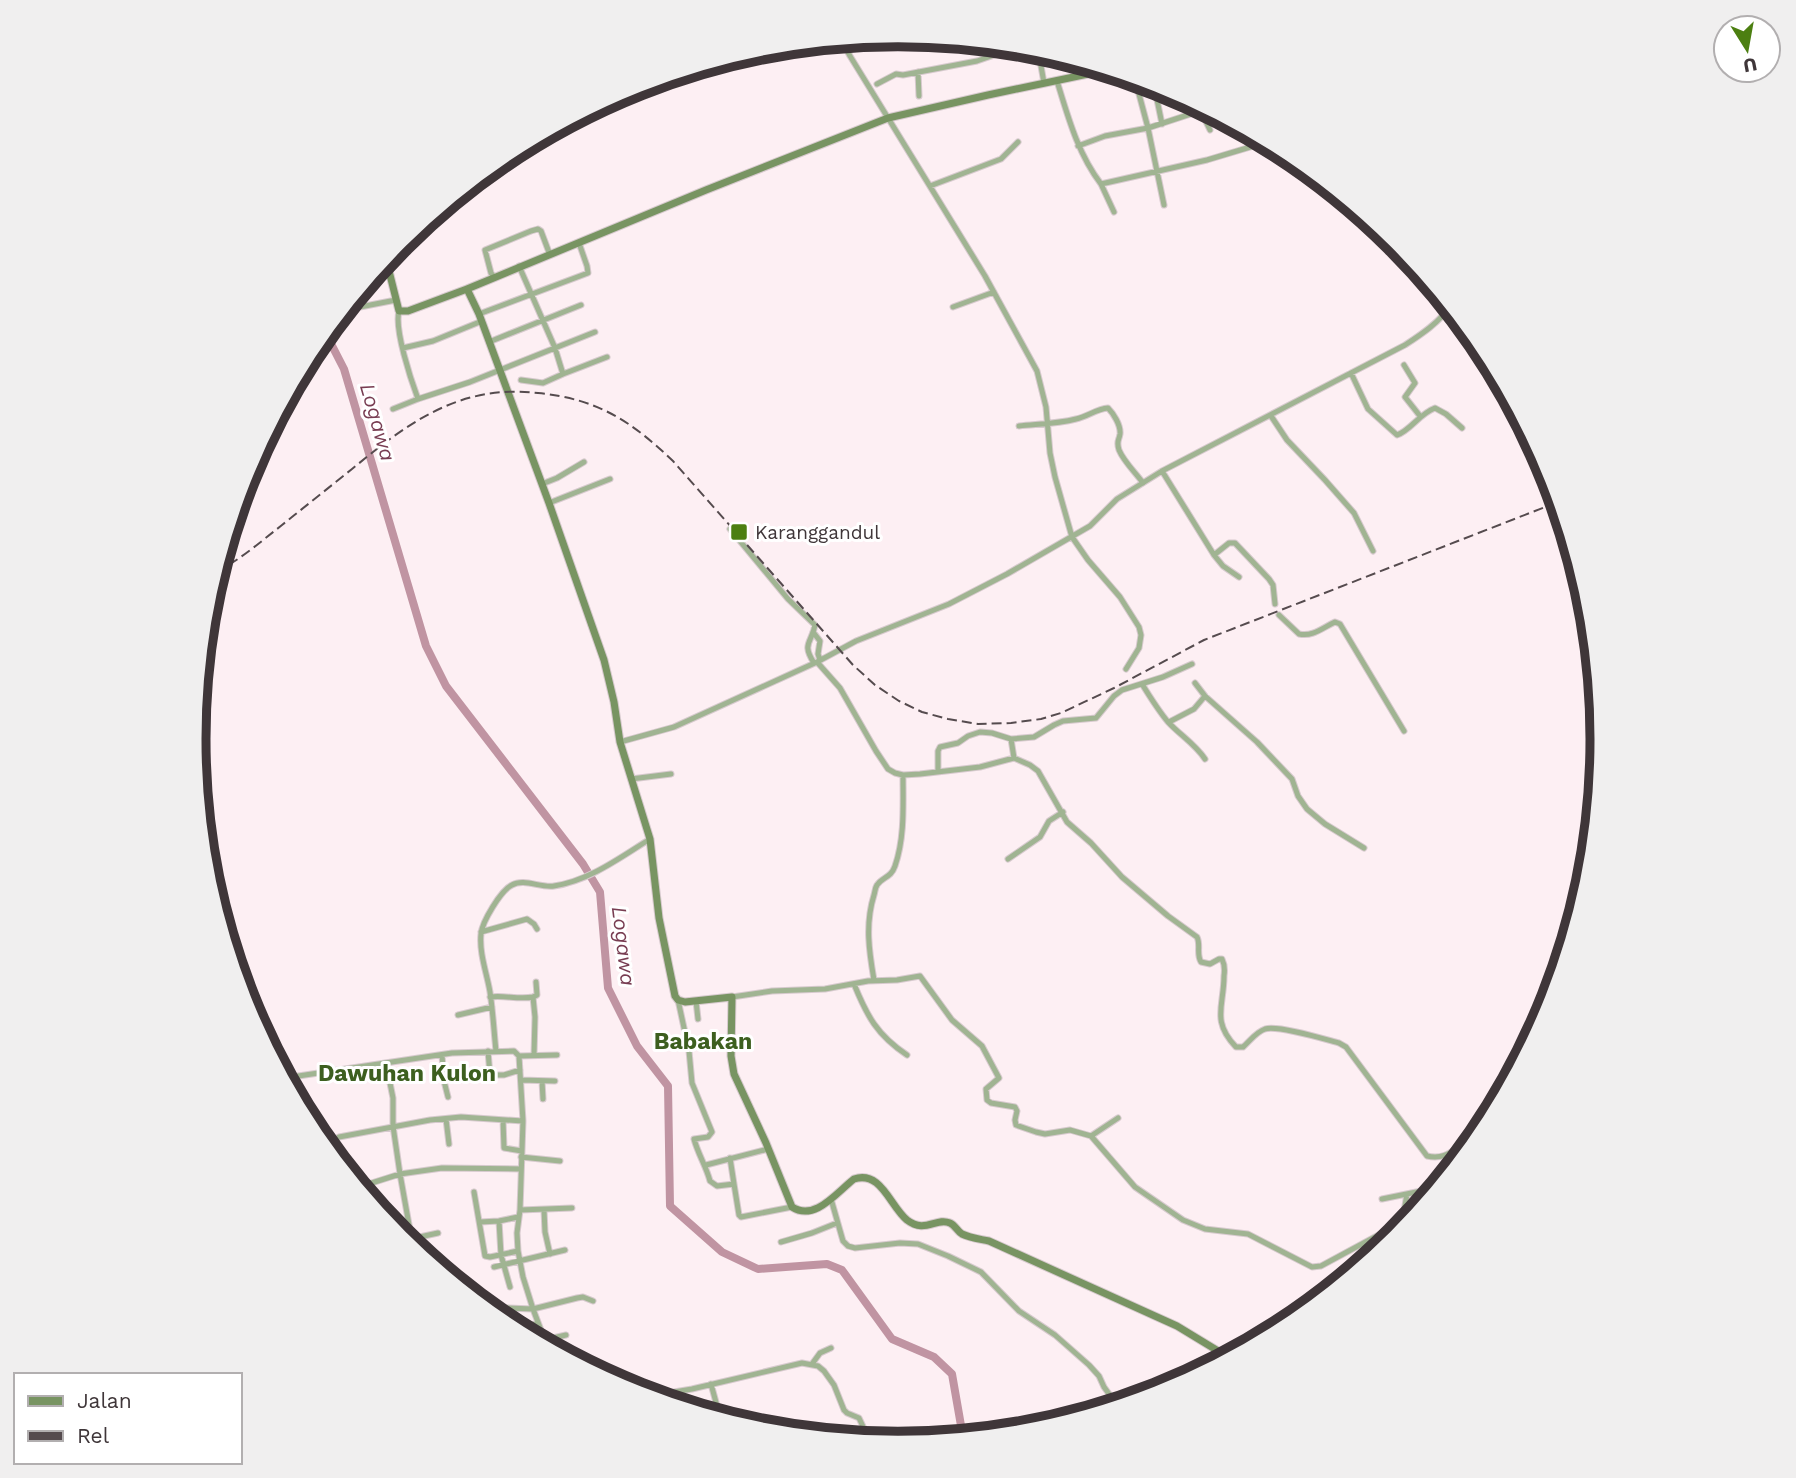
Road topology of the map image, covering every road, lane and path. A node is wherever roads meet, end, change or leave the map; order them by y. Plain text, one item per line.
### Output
1 (847, 50) edge
2 (996, 54) edge
3 (1039, 62) edge
4 (918, 72) junction
5 (1088, 74) edge
6 (1057, 81) junction
7 (1044, 83) junction
8 (877, 84) dead end
9 (1138, 91) edge
10 (919, 96) dead end
11 (1161, 99) edge
12 (1158, 100) joint
13 (1190, 113) edge
14 (888, 118) junction
15 (1206, 120) edge
16 (1162, 124) junction
17 (1148, 128) junction
18 (1210, 131) dead end
19 (1018, 142) dead end
20 (1079, 146) junction
21 (1254, 146) edge
22 (1157, 171) junction
23 (1101, 184) junction
24 (930, 186) junction
25 (1164, 205) dead end
26 (1114, 212) dead end
27 (579, 243) junction
28 (550, 255) junction
29 (519, 266) junction
30 (389, 271) edge
31 (494, 277) junction
32 (467, 289) junction
33 (994, 292) junction
34 (533, 294) junction
35 (396, 300) junction
36 (581, 306) dead end
37 (360, 307) dead end
38 (953, 307) dead end
39 (399, 311) junction
40 (1444, 314) edge
41 (481, 318) junction
42 (544, 320) junction
43 (595, 332) dead end
44 (489, 342) junction
45 (403, 348) junction
46 (555, 348) junction
47 (607, 357) dead end
48 (1404, 365) dead end
49 (499, 370) junction
50 (1351, 373) junction
51 (563, 374) junction
52 (521, 380) dead end
53 (418, 399) junction
54 (393, 409) dead end
55 (1271, 416) junction
56 (1420, 416) junction
57 (1048, 423) junction
58 (1019, 426) dead end
59 (1462, 428) dead end
60 (584, 462) dead end
61 (1162, 471) junction
62 (610, 479) dead end
63 (1143, 483) junction
64 (542, 484) junction
65 (549, 503) junction
66 (730, 529) dead end
67 (1072, 537) junction
68 (1373, 551) dead end
69 (1214, 555) junction
70 (1239, 577) dead end
71 (1275, 604) dead end
72 (1279, 615) dead end
73 (814, 632) junction
74 (817, 662) junction
75 (1192, 664) dead end
76 (1126, 669) dead end
77 (1195, 683) dead end
78 (1142, 684) junction
79 (1206, 696) junction
80 (1169, 722) junction
81 (1404, 731) dead end
82 (1011, 739) junction
83 (620, 742) junction
84 (1014, 758) junction
85 (1205, 759) dead end
86 (938, 772) junction
87 (671, 774) dead end
88 (903, 775) junction
89 (631, 779) junction
90 (1063, 812) junction
91 (650, 839) junction
92 (1364, 848) dead end
93 (1009, 859) dead end
94 (537, 929) dead end
95 (481, 932) junction
96 (874, 980) junction
97 (536, 982) dead end
98 (854, 984) junction
99 (491, 997) junction
100 (533, 997) junction
101 (732, 997) junction
102 (678, 1000) junction
103 (696, 1000) junction
104 (492, 1007) junction
105 (458, 1014) dead end
106 (698, 1019) dead end
107 (496, 1051) junction
108 (488, 1052) junction
109 (442, 1055) junction
110 (534, 1055) junction
111 (557, 1055) dead end
112 (907, 1055) dead end
113 (519, 1056) junction
114 (386, 1063) junction
115 (520, 1070) junction
116 (295, 1077) edge
117 (521, 1080) junction
118 (542, 1081) junction
119 (555, 1082) dead end
120 (448, 1097) dead end
121 (543, 1099) dead end
122 (1118, 1118) dead end
123 (446, 1119) junction
124 (503, 1120) junction
125 (523, 1121) junction
126 (393, 1126) junction
127 (1091, 1136) junction
128 (339, 1137) dead end
129 (449, 1144) dead end
130 (768, 1149) junction
131 (1452, 1153) edge
132 (522, 1154) junction
133 (730, 1158) junction
134 (560, 1161) dead end
135 (706, 1166) junction
136 (521, 1169) junction
137 (400, 1174) junction
138 (368, 1183) edge
139 (734, 1184) junction
140 (1421, 1191) edge
141 (474, 1192) dead end
142 (1407, 1194) junction
143 (831, 1199) junction
144 (1382, 1199) dead end
145 (792, 1207) junction
146 (572, 1208) dead end
147 (544, 1210) junction
148 (1404, 1210) edge
149 (519, 1213) junction
150 (499, 1221) junction
151 (480, 1222) junction
152 (837, 1223) junction
153 (407, 1226) edge
154 (438, 1233) dead end
155 (1381, 1234) edge
156 (420, 1238) edge
157 (780, 1242) dead end
158 (565, 1250) dead end
159 (518, 1251) junction
160 (550, 1254) junction
161 (501, 1255) junction
162 (519, 1261) junction
163 (504, 1265) junction
164 (494, 1267) dead end
165 (510, 1287) dead end
166 (593, 1301) dead end
167 (505, 1308) edge
168 (533, 1309) junction
169 (538, 1324) junction
170 (531, 1325) edge
171 (540, 1331) edge
172 (566, 1335) dead end
173 (555, 1339) edge
174 (831, 1348) dead end
175 (1219, 1351) edge
176 (812, 1364) junction
177 (711, 1384) junction
178 (672, 1392) edge
179 (1111, 1397) edge
180 (717, 1406) edge
181 (864, 1430) edge

1 - 14 street
2 - 4 street
3 - 7 street
4 - 8 street
4 - 10 street
5 - 6 main road
6 - 7 main road
6 - 20 street
7 - 14 main road
9 - 17 street
11 - 12 street
12 - 16 street
13 - 16 street
14 - 24 street
14 - 27 main road
15 - 18 street
16 - 17 street
17 - 20 street
17 - 22 street
19 - 24 street
20 - 23 street
21 - 22 street
22 - 23 street
22 - 25 street
23 - 26 street
24 - 33 street
27 - 28 main road
27 - 34 street
28 - 29 main road
28 - 31 street
29 - 31 main road
29 - 34 street
30 - 35 main road
31 - 32 main road
32 - 39 main road
32 - 41 main road
33 - 38 street
33 - 57 street
34 - 41 street
34 - 42 street
35 - 37 street
35 - 39 main road
36 - 42 street
39 - 45 street
40 - 50 street
41 - 44 main road
41 - 45 street
42 - 44 street
42 - 46 street
43 - 46 street
44 - 49 main road
45 - 53 street
46 - 49 street
46 - 51 street
47 - 51 street
48 - 56 street
49 - 53 street
49 - 64 main road
50 - 55 street
50 - 56 street
51 - 52 street
53 - 54 street
55 - 61 street
55 - 68 street
56 - 59 street
57 - 58 street
57 - 63 street
57 - 67 street
60 - 64 street
61 - 63 street
61 - 69 street
62 - 65 street
63 - 67 street
64 - 65 main road
65 - 83 main road
66 - 73 street
67 - 74 street
67 - 76 street
69 - 70 street
69 - 71 street
72 - 81 street
73 - 74 street
73 - 74 street
74 - 83 street
74 - 88 street
75 - 78 street
77 - 79 street
78 - 80 street
78 - 82 street
79 - 80 street
79 - 92 street
80 - 85 street
82 - 84 street
82 - 86 street
83 - 89 main road
84 - 86 street
84 - 90 street
86 - 88 street
87 - 89 street
88 - 96 street
89 - 91 main road
90 - 93 street
90 - 131 street
91 - 95 street
91 - 102 main road
94 - 95 street
95 - 99 street
96 - 98 street
96 - 127 street
97 - 100 street
98 - 101 street
98 - 112 street
99 - 100 street
99 - 104 street
100 - 110 street
101 - 103 main road
101 - 130 main road
102 - 103 main road
102 - 135 street
103 - 106 street
104 - 105 street
104 - 107 street
107 - 108 street
107 - 113 street
108 - 109 street
108 - 115 street
109 - 114 street
109 - 120 street
110 - 111 street
110 - 113 street
113 - 115 street
114 - 116 street
114 - 126 street
115 - 117 street
117 - 118 street
117 - 125 street
118 - 119 street
118 - 121 street
122 - 127 street
123 - 124 street
123 - 126 street
123 - 129 street
124 - 125 street
124 - 132 street
125 - 132 street
126 - 128 street
126 - 137 street
127 - 155 street
130 - 133 street
130 - 145 main road
132 - 134 street
132 - 136 street
133 - 135 street
133 - 139 street
135 - 139 street
136 - 137 street
136 - 149 street
137 - 138 street
137 - 153 street
139 - 145 street
140 - 142 street
141 - 151 street
142 - 144 street
142 - 148 street
143 - 145 main road
143 - 152 street
143 - 175 main road
146 - 147 street
147 - 149 street
147 - 160 street
149 - 150 street
149 - 159 street
150 - 151 street
150 - 161 street
151 - 161 street
152 - 157 street
152 - 179 street
154 - 156 street
158 - 160 street
159 - 161 street
159 - 162 street
160 - 162 street
161 - 163 street
162 - 163 street
162 - 168 street
163 - 164 street
163 - 165 street
166 - 168 street
167 - 168 street
168 - 169 street
169 - 170 street
169 - 171 street
172 - 173 street
174 - 176 street
176 - 177 street
176 - 181 street
177 - 178 street
177 - 180 street

